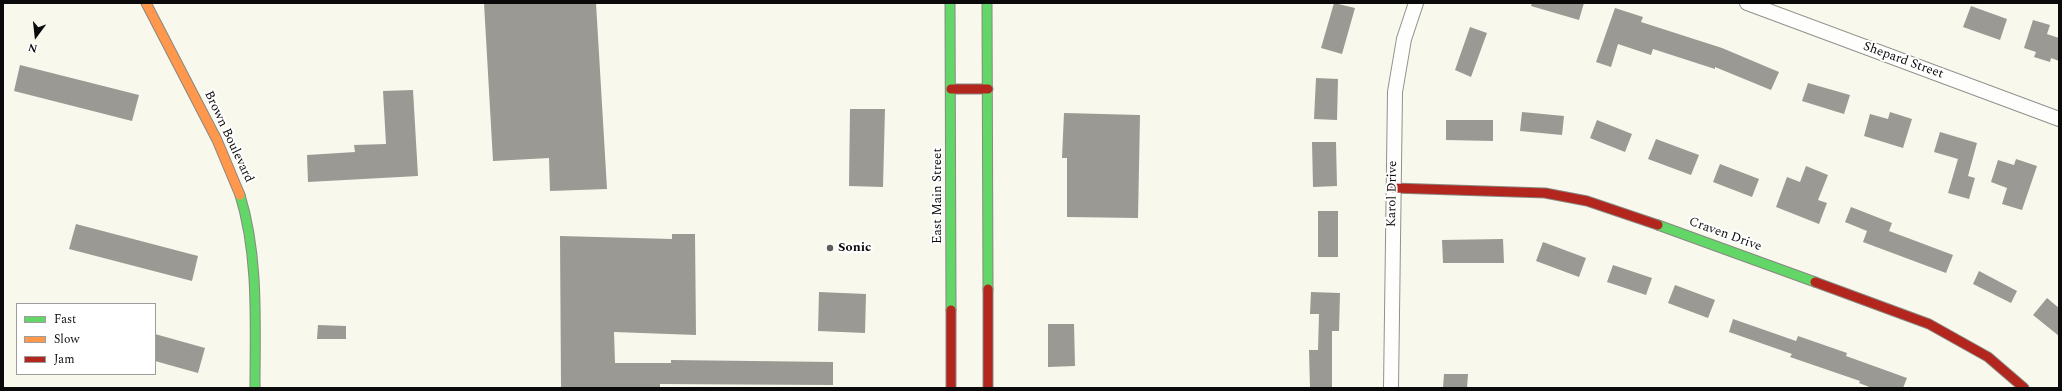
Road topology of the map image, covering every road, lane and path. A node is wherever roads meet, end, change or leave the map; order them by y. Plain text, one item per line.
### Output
1 (146, 3) edge
2 (950, 3) edge
3 (987, 3) edge
4 (1416, 3) edge
5 (1747, 3) edge
6 (951, 89) junction
7 (988, 89) junction
8 (2059, 119) edge
9 (1393, 188) junction
10 (256, 388) edge
11 (951, 388) edge
12 (988, 388) edge
13 (1391, 388) edge
14 (2024, 388) edge

1 - 10 street, Brown Boulevard
2 - 6 street, East Main Street
3 - 7 street
4 - 9 street, Karol Drive
5 - 8 street, Shepard Street
6 - 7 street
6 - 11 street, East Main Street
7 - 12 street
9 - 13 street, Karol Drive
9 - 14 street, Craven Drive

